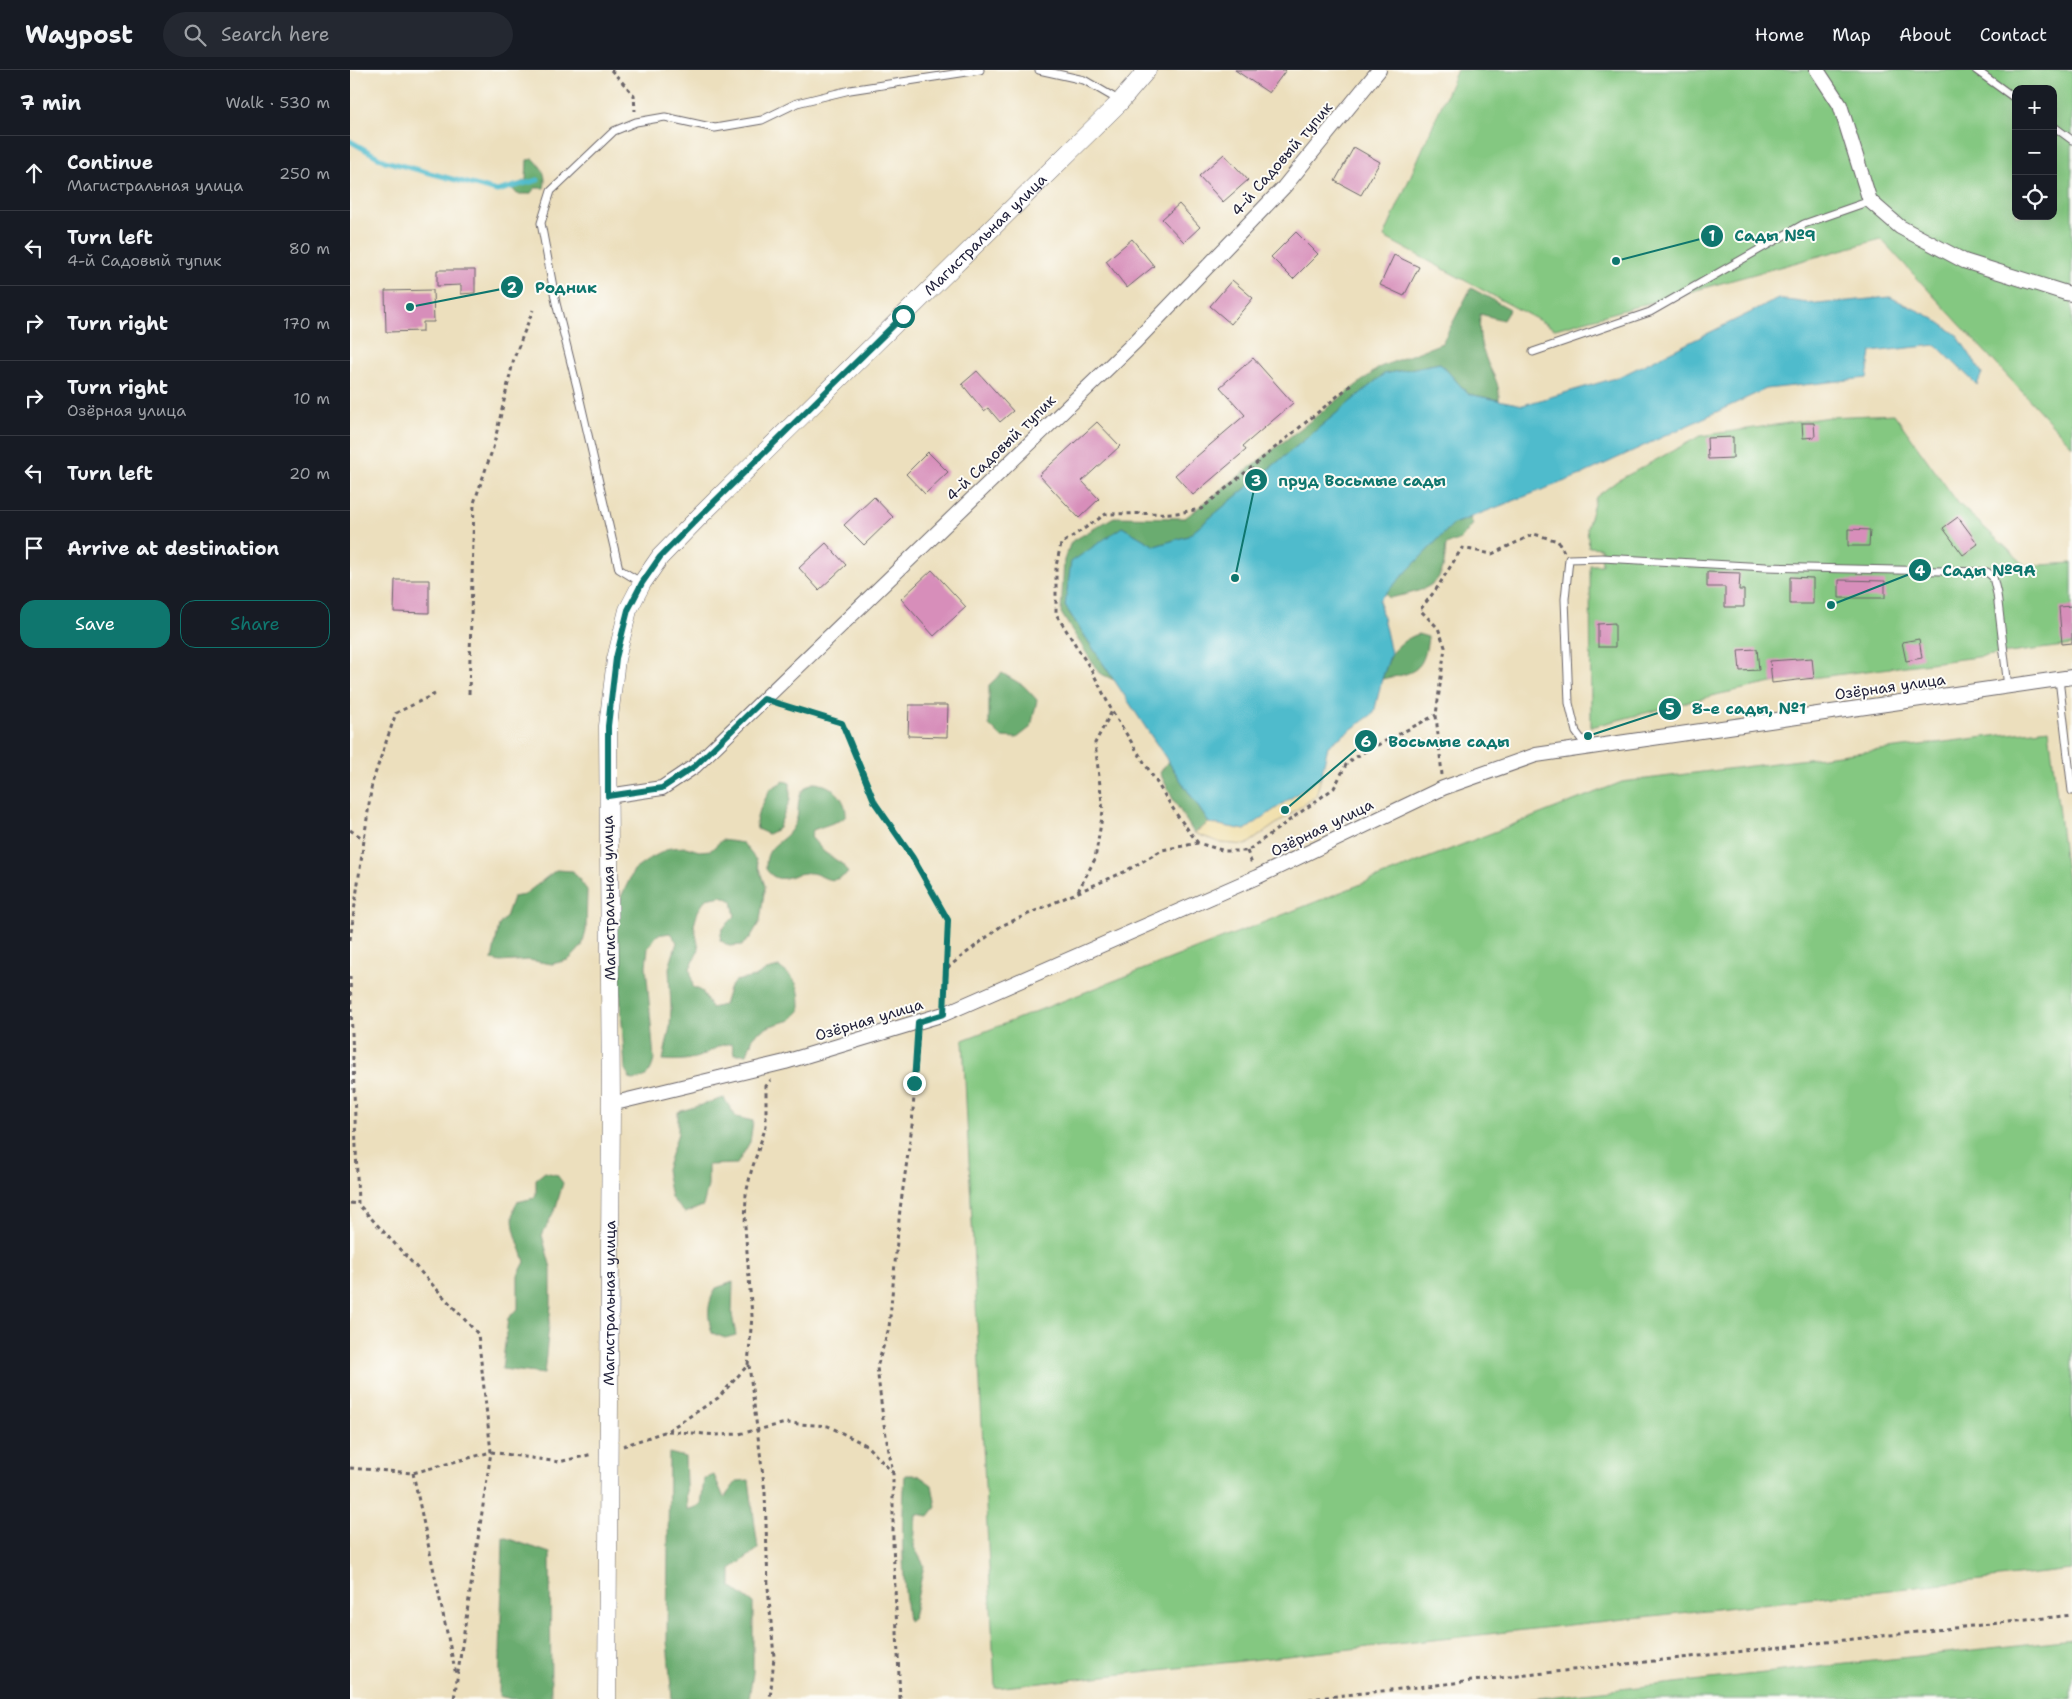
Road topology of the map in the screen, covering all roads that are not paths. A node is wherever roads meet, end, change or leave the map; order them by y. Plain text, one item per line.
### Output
1 (980, 70) edge
2 (1039, 70) edge
3 (1148, 70) edge
4 (1379, 70) edge
5 (1817, 70) edge
6 (1976, 70) edge
7 (2012, 96) edge
8 (1120, 102) junction
9 (2057, 129) edge
10 (2072, 140) edge
11 (1870, 200) junction
12 (2072, 294) edge
13 (1533, 352) dead end
14 (642, 583) junction
15 (2065, 678) edge
16 (2008, 687) junction
17 (1587, 747) junction
18 (2072, 791) edge
19 (608, 796) junction
20 (611, 1104) junction
21 (607, 1699) edge

1 - 14 lane
2 - 8 lane
3 - 8 street, Магистральная улица
4 - 19 street, 4-й Садовый тупик
5 - 11 street
6 - 7 lane
8 - 14 street, Магистральная улица
9 - 10 lane
11 - 12 street
11 - 13 lane
14 - 19 street, Магистральная улица
15 - 16 street, Озёрная улица
15 - 18 lane
16 - 17 street, Озёрная улица
16 - 17 lane
17 - 20 street, Озёрная улица
19 - 20 street, Магистральная улица
20 - 21 street, Магистральная улица

